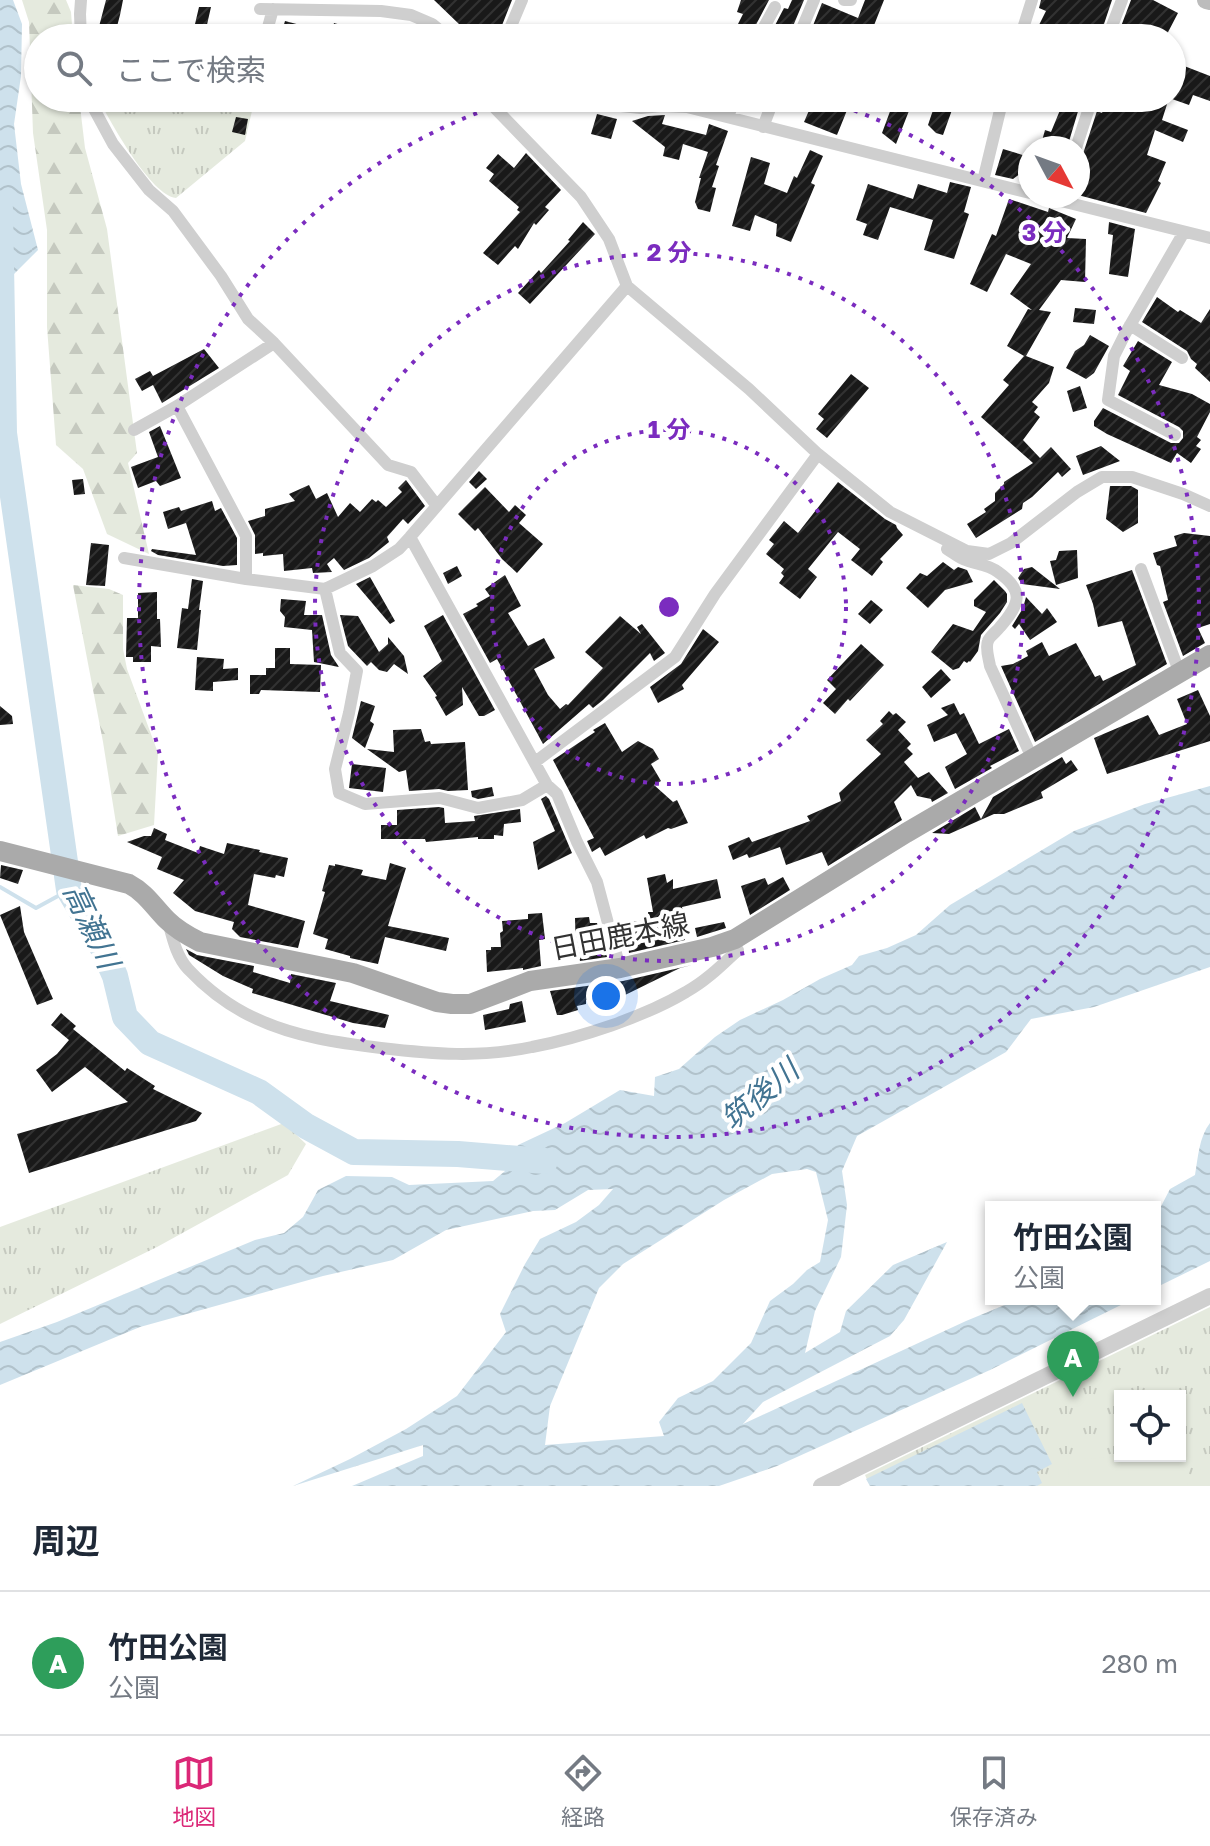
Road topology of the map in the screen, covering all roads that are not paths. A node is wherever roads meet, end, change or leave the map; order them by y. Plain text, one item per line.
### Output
1 (81, 0) edge
2 (522, 0) edge
3 (814, 0) edge
4 (844, 0) edge
5 (851, 0) edge
6 (1032, 0) edge
7 (1122, 0) edge
8 (775, 7) dead end
9 (80, 24) edge
10 (265, 24) edge
11 (432, 24) edge
12 (512, 24) edge
13 (766, 24) edge
14 (804, 24) edge
15 (1024, 24) edge
16 (1113, 24) edge
17 (96, 112) edge
18 (499, 112) edge
19 (708, 112) edge
20 (730, 112) edge
21 (769, 112) edge
22 (1000, 112) edge
23 (1088, 112) edge
24 (728, 117) junction
25 (763, 127) junction
26 (1080, 136) edge
27 (983, 181) junction
28 (1018, 190) edge
29 (1090, 206) edge
30 (1184, 232) junction
31 (1209, 234) edge
32 (627, 286) junction
33 (1130, 325) junction
34 (274, 343) junction
35 (1182, 358) dead end
36 (177, 406) junction
37 (134, 430) dead end
38 (1175, 435) dead end
39 (818, 454) junction
40 (437, 506) junction
41 (1210, 506) edge
42 (908, 521) junction
43 (410, 537) junction
44 (124, 558) dead end
45 (1141, 569) dead end
46 (246, 579) junction
47 (325, 589) junction
48 (1210, 655) edge
49 (1180, 674) junction
50 (1033, 760) junction
51 (535, 762) junction
52 (547, 785) junction
53 (0, 851) edge
54 (169, 922) junction
55 (738, 950) dead end
56 (620, 968) junction
57 (1210, 1296) edge
58 (821, 1486) edge

1 - 9 street
2 - 12 street
3 - 14 street
4 - 5 street
6 - 15 street
7 - 16 street
8 - 13 street
10 - 11 street
17 - 34 street
18 - 32 street
19 - 24 street
20 - 24 street
21 - 25 street
22 - 27 street
23 - 26 street
24 - 25 street
25 - 27 street
27 - 28 street
29 - 30 street
30 - 31 street
30 - 33 street
32 - 39 street
32 - 40 street
33 - 35 street
33 - 38 street
34 - 36 street
34 - 40 street
36 - 37 street
36 - 46 street
39 - 42 street
39 - 51 street
40 - 43 street
41 - 42 street
42 - 50 street
43 - 47 street
43 - 51 street
44 - 46 street
45 - 49 street
46 - 47 street
47 - 52 street
48 - 49 main road, 日田鹿本線
49 - 50 main road, 日田鹿本線
50 - 56 main road, 日田鹿本線
51 - 52 street
52 - 56 street
53 - 54 main road, 日田鹿本線
54 - 55 street
54 - 56 main road, 日田鹿本線
57 - 58 street

